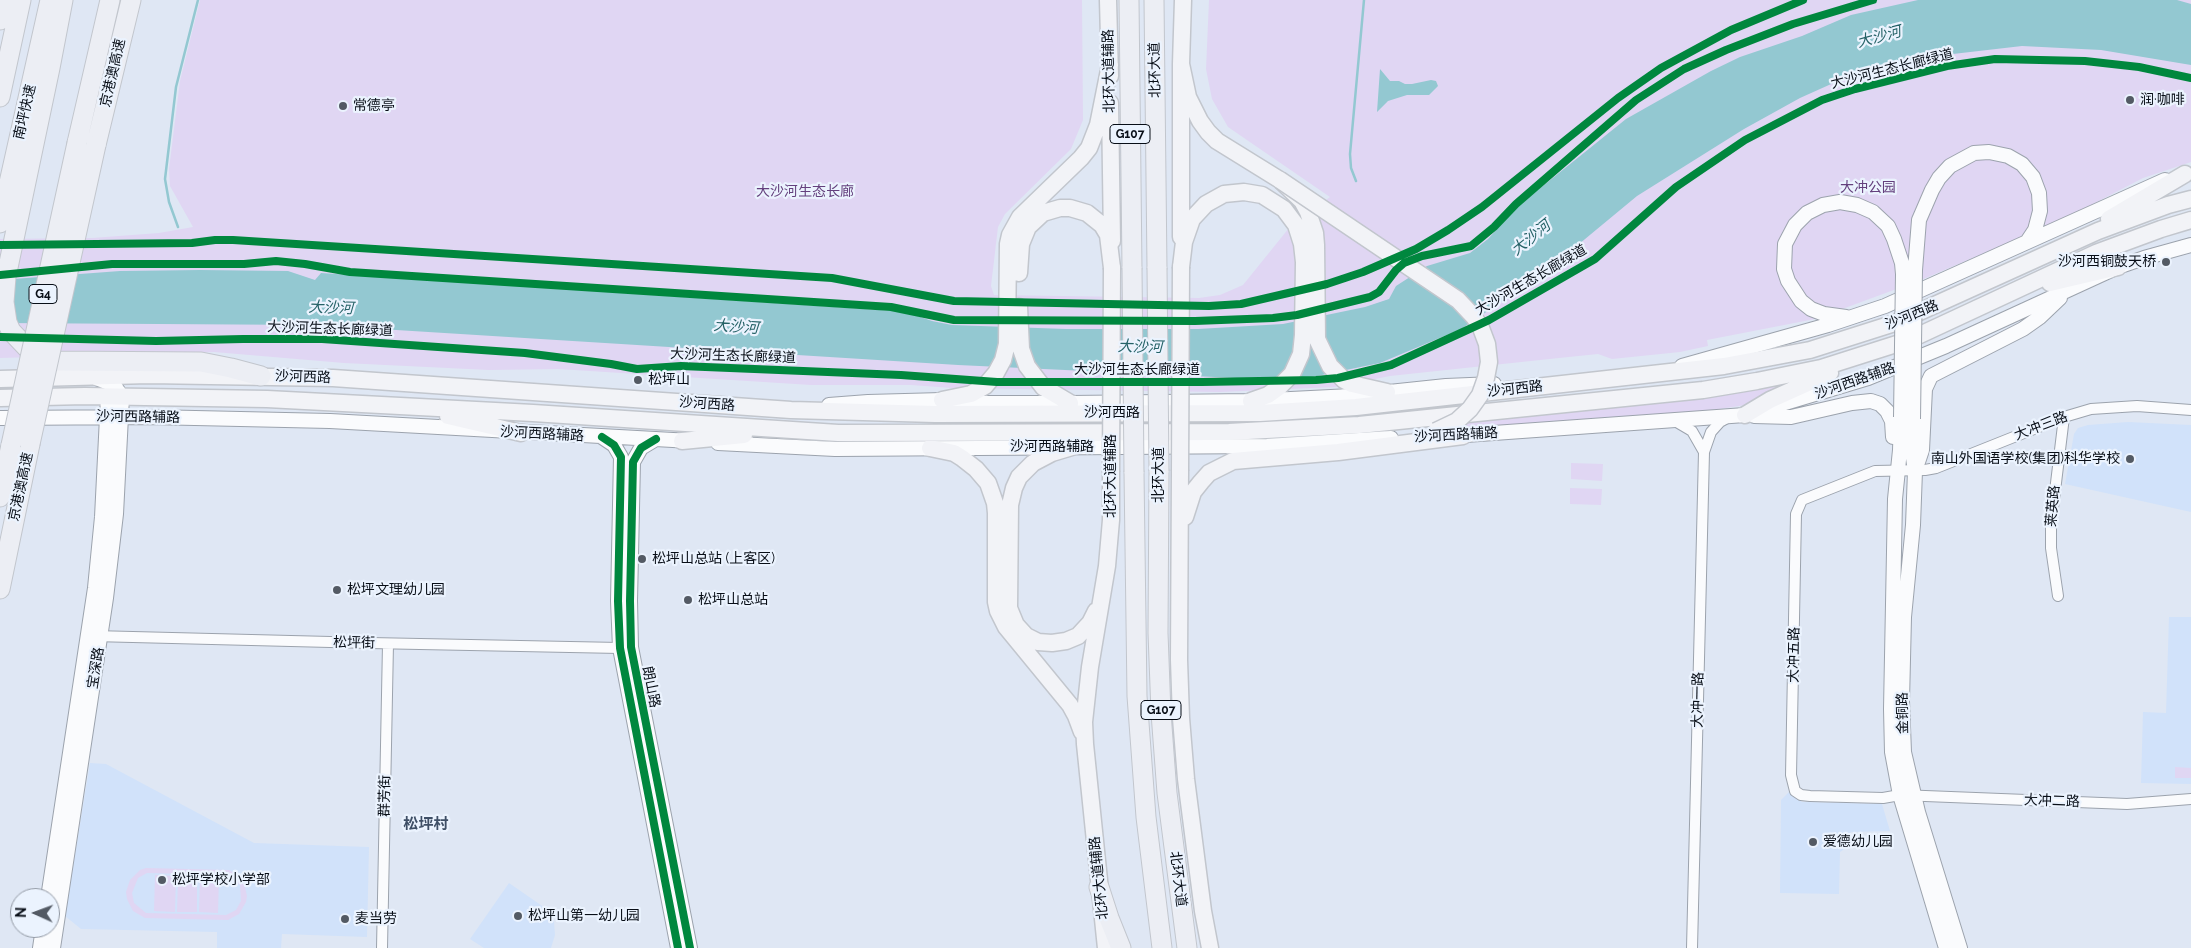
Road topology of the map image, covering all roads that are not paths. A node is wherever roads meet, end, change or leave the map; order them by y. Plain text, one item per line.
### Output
1 (4, 0) edge
2 (21, 0) edge
3 (50, 0) edge
4 (62, 0) edge
5 (110, 0) edge
6 (131, 0) edge
7 (1108, 0) edge
8 (1129, 0) edge
9 (1154, 0) edge
10 (1183, 0) edge
11 (0, 20) edge
12 (1180, 64) junction
13 (1110, 66) junction
14 (0, 97) edge
15 (2188, 173) edge
16 (1280, 180) junction
17 (2191, 199) edge
18 (2191, 220) edge
19 (0, 223) edge
20 (2027, 242) junction
21 (2071, 243) junction
22 (2191, 245) edge
23 (1014, 253) junction
24 (1181, 267) junction
25 (2118, 267) junction
26 (1112, 268) junction
27 (1909, 272) junction
28 (2019, 290) junction
29 (2069, 291) junction
30 (1860, 316) junction
31 (1866, 354) junction
32 (1655, 374) junction
33 (232, 376) junction
34 (261, 376) junction
35 (90, 377) junction
36 (0, 378) edge
37 (1542, 386) junction
38 (488, 388) junction
39 (1387, 392) junction
40 (116, 394) junction
41 (0, 398) edge
42 (942, 400) junction
43 (1250, 401) junction
44 (1070, 403) junction
45 (393, 406) junction
46 (411, 407) junction
47 (791, 410) junction
48 (2191, 410) edge
49 (1738, 416) junction
50 (107, 417) junction
51 (122, 417) junction
52 (2064, 417) junction
53 (0, 418) edge
54 (1906, 418) junction
55 (1672, 420) junction
56 (786, 431) junction
57 (521, 433) junction
58 (1463, 436) junction
59 (602, 437) junction
60 (656, 438) junction
61 (1392, 438) junction
62 (682, 440) junction
63 (1072, 447) junction
64 (930, 448) junction
65 (1704, 452) junction
66 (1896, 470) junction
67 (1915, 471) junction
68 (0, 497) edge
69 (1003, 514) junction
70 (1180, 538) junction
71 (0, 589) edge
72 (1102, 595) junction
73 (2058, 596) dead end
74 (1002, 601) junction
75 (94, 636) junction
76 (388, 644) junction
77 (620, 648) junction
78 (1085, 744) junction
79 (1907, 796) junction
80 (2191, 799) edge
81 (1099, 887) junction
82 (50, 888) edge
83 (53, 948) edge
84 (382, 948) edge
85 (678, 948) edge
86 (690, 948) edge
87 (1106, 948) edge
88 (1121, 948) edge
89 (1162, 948) edge
90 (1187, 948) edge
91 (1210, 948) edge
92 (1692, 948) edge
93 (1946, 948) edge
94 (1960, 948) edge

1 - 11 highway
2 - 14 highway, 南坪快速
3 - 19 highway, 南坪快速
4 - 34 highway, bridge
5 - 68 highway, 京港澳高速 / G4, bridge
6 - 71 highway, 京港澳高速 / G4, bridge
7 - 13 main road, 北环大道辅路
8 - 89 highway, 北环大道 / G107, bridge
9 - 90 highway, 北环大道 / G107, bridge
10 - 12 main road
12 - 16 main road
12 - 24 main road
13 - 23 main road
13 - 26 main road, 北环大道辅路
15 - 20 main road
15 - 21 main road
16 - 39 main road, bridge
16 - 61 main road, bridge
17 - 21 main road, 沙河西路
18 - 28 main road, 沙河西路
20 - 27 main road
20 - 30 main road
21 - 32 main road, 沙河西路
22 - 25 main road, 沙河西路辅路
23 - 26 main road
23 - 42 main road
23 - 44 main road
24 - 43 main road
24 - 70 main road, bridge
25 - 28 main road
25 - 29 main road, 沙河西路辅路
26 - 72 main road, 北环大道辅路, bridge
27 - 30 main road
27 - 54 main road, bridge
28 - 31 main road, 沙河西路
29 - 49 main road, 沙河西路辅路
29 - 67 main road
30 - 32 main road
31 - 49 main road
31 - 56 main road, 沙河西路
32 - 37 main road, 沙河西路
33 - 34 main road, 沙河西路
33 - 35 main road, 沙河西路
33 - 40 main road
34 - 38 main road, 沙河西路
35 - 36 main road, 沙河西路
35 - 40 main road
37 - 39 main road
37 - 47 main road, 沙河西路
38 - 45 main road
38 - 47 main road, 沙河西路
39 - 43 main road
40 - 41 main road, 沙河西路
40 - 45 main road, 沙河西路
40 - 50 main road, 宝深路
40 - 51 main road, 宝深路
42 - 44 main road
42 - 47 main road
43 - 44 main road
45 - 46 main road, 沙河西路
46 - 56 main road, 沙河西路
46 - 57 main road
48 - 52 street, 大冲三路
49 - 55 main road, 沙河西路辅路
49 - 65 street, 大冲一路
49 - 66 main road
50 - 51 main road, 沙河西路辅路
50 - 53 main road, 沙河西路辅路
50 - 75 main road, 宝深路
51 - 57 main road, 沙河西路辅路
51 - 75 main road, 宝深路
52 - 67 street, 大冲三路
52 - 73 street, 莱英路
54 - 66 main road
54 - 67 main road
55 - 58 main road, 沙河西路辅路
55 - 65 street
56 - 62 main road
57 - 59 main road, 沙河西路辅路
58 - 61 main road, 沙河西路辅路
58 - 70 main road
59 - 60 main road, 沙河西路辅路
59 - 77 main road, 朗山路
60 - 62 main road, 沙河西路辅路
60 - 86 main road, 朗山路
61 - 63 main road, 沙河西路辅路
62 - 64 main road, 沙河西路辅路
63 - 64 main road, 沙河西路辅路
63 - 69 main road
64 - 69 main road
65 - 92 street, 大冲一路
66 - 67 street, 大冲三路
66 - 79 main road, 金铜路
66 - 79 street, 大冲五路
67 - 79 main road, 金铜路
69 - 74 main road
70 - 91 main road
72 - 74 main road
72 - 78 main road, 北环大道辅路
74 - 78 main road
75 - 76 street, 松坪街
75 - 82 main road, 宝深路
75 - 83 main road, 宝深路
76 - 77 street, 松坪街
76 - 84 street, 群芳街
77 - 85 main road, 朗山路
78 - 81 main road, 北环大道辅路
79 - 80 street, 大冲二路
79 - 93 main road, 金铜路
79 - 94 main road, 金铜路
81 - 87 main road, 北环大道辅路
81 - 88 highway

